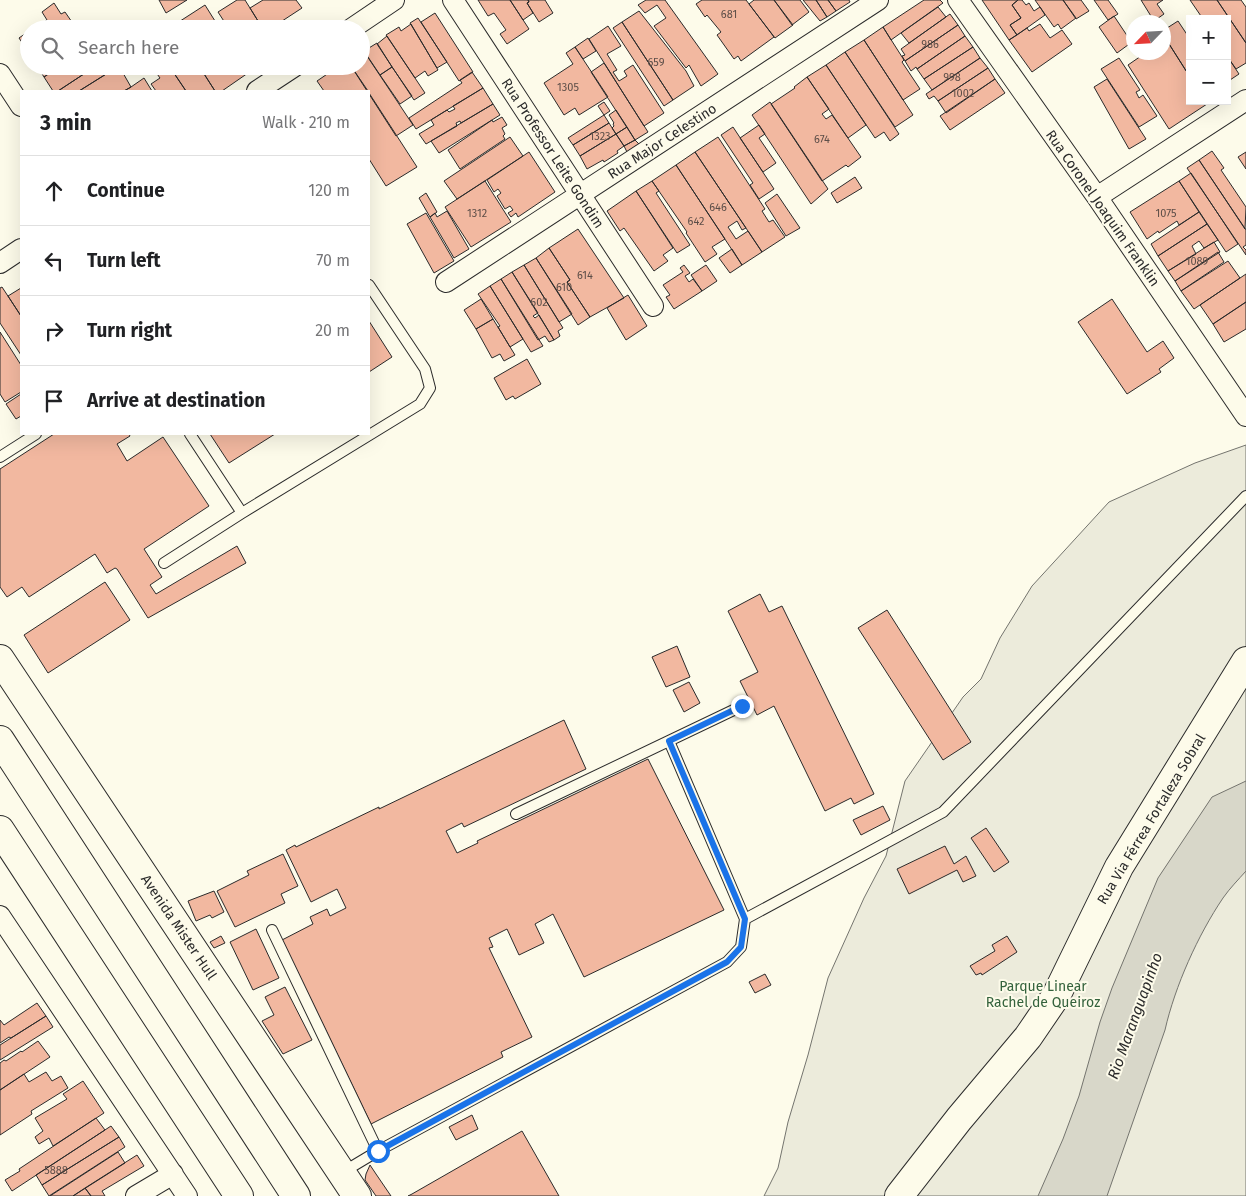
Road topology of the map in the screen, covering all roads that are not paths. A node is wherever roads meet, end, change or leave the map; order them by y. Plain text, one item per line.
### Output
1 (394, 0) edge
2 (453, 0) edge
3 (878, 0) edge
4 (958, 0) edge
5 (364, 20) edge
6 (0, 74) edge
7 (281, 75) edge
8 (259, 90) edge
9 (1246, 100) edge
10 (20, 104) edge
11 (580, 194) junction
12 (1097, 197) junction
13 (20, 250) edge
14 (0, 263) edge
15 (446, 282) dead end
16 (370, 286) edge
17 (653, 306) dead end
18 (1246, 416) edge
19 (34, 435) edge
20 (191, 435) edge
21 (369, 435) edge
22 (370, 435) edge
23 (0, 457) edge
24 (1246, 496) edge
25 (242, 513) junction
26 (164, 563) dead end
27 (0, 659) edge
28 (1246, 661) edge
29 (742, 706) dead end
30 (0, 740) edge
31 (669, 741) junction
32 (516, 814) dead end
33 (0, 830) edge
34 (745, 919) junction
35 (3, 929) edge
36 (272, 930) dead end
37 (378, 1151) junction
38 (342, 1173) junction
39 (173, 1174) junction
40 (136, 1196) edge
41 (187, 1196) edge
42 (239, 1196) edge
43 (296, 1196) edge
44 (357, 1196) edge
45 (899, 1196) edge

1 - 5 street
2 - 11 street, Rua Professor Leite Gondim
3 - 11 street, Rua Major Celestino
4 - 12 street, Rua Coronel Joaquim Franklin
6 - 10 street
7 - 8 street
9 - 12 street
11 - 15 street, Rua Major Celestino
11 - 17 street, Rua Professor Leite Gondim
12 - 18 street, Rua Coronel Joaquim Franklin
13 - 14 street
16 - 22 lane
19 - 23 lane
20 - 25 lane
21 - 25 lane
24 - 34 lane
25 - 26 lane
27 - 38 main road, Avenida Mister Hull
28 - 45 main road, Rua Via Férrea Fortaleza Sobral
29 - 31 lane
30 - 43 main road
31 - 32 lane
31 - 34 lane
33 - 42 main road
34 - 37 lane
35 - 39 street
36 - 37 lane
37 - 38 lane
38 - 44 main road, Avenida Mister Hull
39 - 40 street
39 - 41 street

